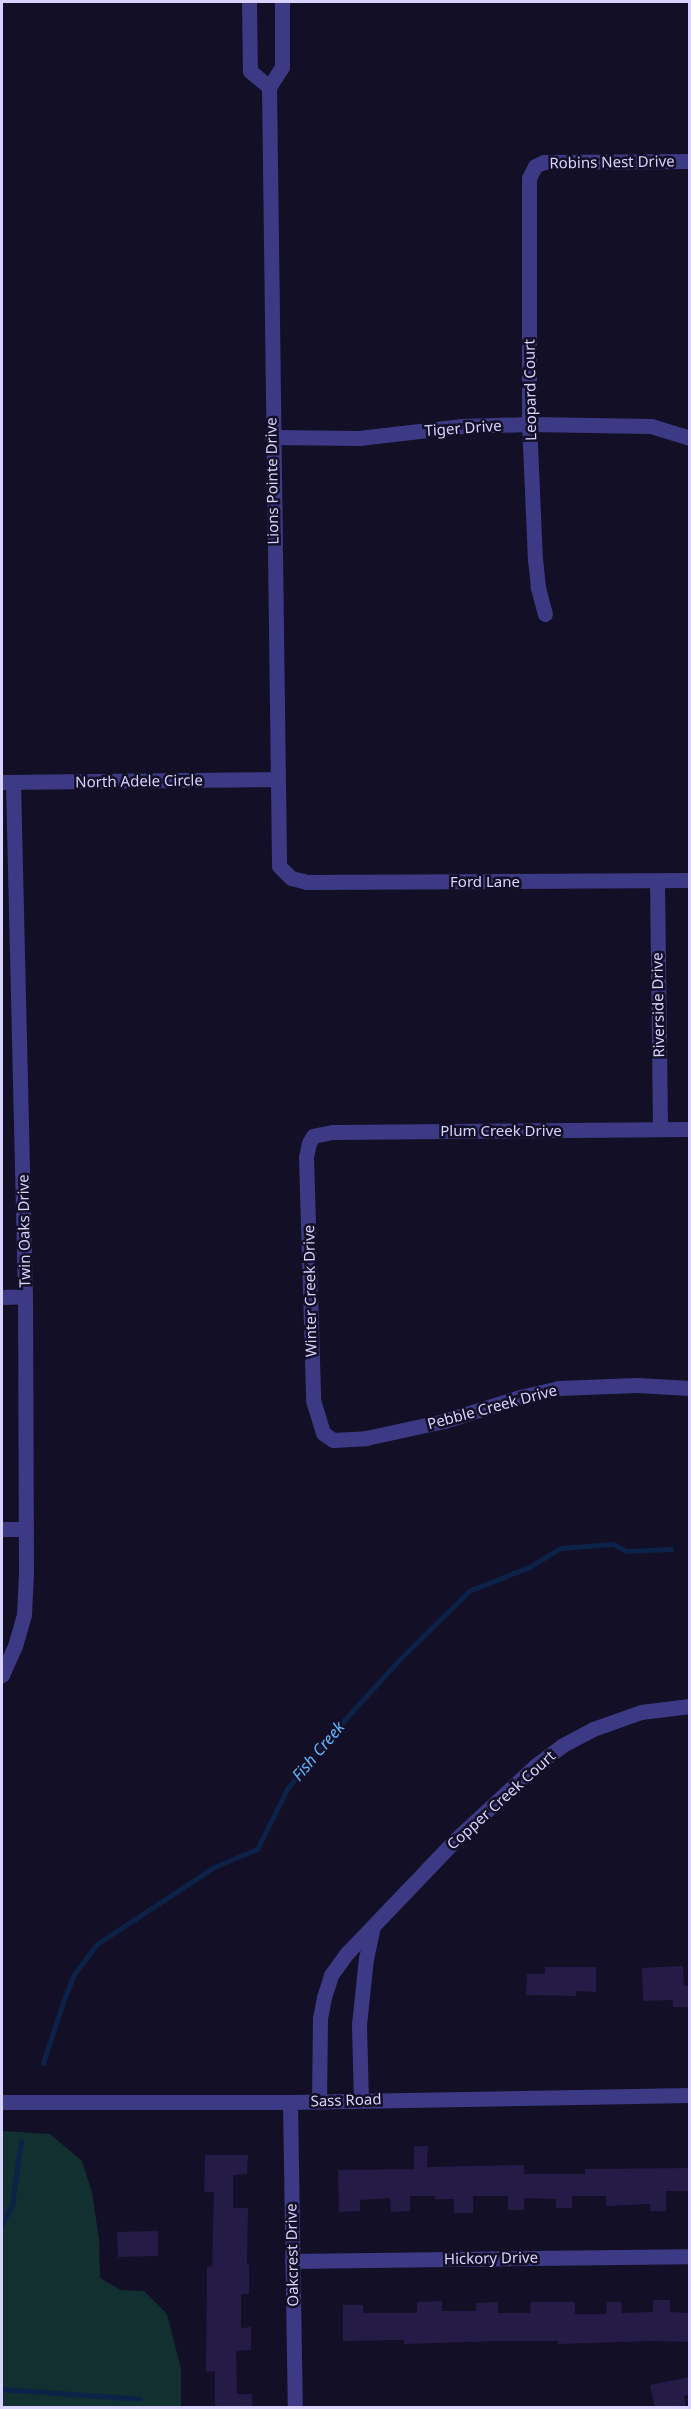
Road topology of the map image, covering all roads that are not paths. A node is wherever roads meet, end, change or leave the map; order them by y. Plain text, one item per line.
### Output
1 (249, 2) edge
2 (282, 2) edge
3 (269, 87) junction
4 (690, 161) edge
5 (535, 166) joint
6 (530, 424) junction
7 (272, 437) junction
8 (690, 438) edge
9 (545, 614) dead end
10 (276, 779) junction
11 (7, 782) edge
12 (283, 873) joint
13 (690, 880) edge
14 (657, 881) junction
15 (660, 1129) junction
16 (690, 1129) edge
17 (313, 1136) joint
18 (25, 1296) junction
19 (2, 1297) edge
20 (690, 1389) edge
21 (333, 1440) joint
22 (26, 1528) junction
23 (2, 1529) edge
24 (2, 1675) edge
25 (690, 1706) edge
26 (373, 1926) junction
27 (690, 2095) edge
28 (361, 2099) junction
29 (319, 2101) junction
30 (2, 2102) edge
31 (290, 2102) junction
32 (690, 2256) edge
33 (292, 2261) junction
34 (295, 2408) edge

1 - 3 street
2 - 3 street
3 - 7 street, Lions Pointe Drive
4 - 5 street, Robins Nest Drive
5 - 6 street, Leopard Court
6 - 7 street, Tiger Drive
6 - 8 street, Tiger Drive
6 - 9 street, Leopard Court
7 - 10 street, Lions Pointe Drive
10 - 11 street, North Adele Circle
10 - 12 street, Lions Pointe Drive
11 - 18 street, Twin Oaks Drive
12 - 14 street, Ford Lane
13 - 14 street, Ford Lane
14 - 15 street, Riverside Drive
15 - 16 street, Plum Creek Drive
15 - 17 street, Plum Creek Drive
17 - 21 street, Winter Creek Drive
18 - 19 street
18 - 22 street, Twin Oaks Drive
20 - 21 street, Pebble Creek Drive
22 - 23 street
22 - 24 street, Twin Oaks Drive
25 - 26 street, Copper Creek Court
26 - 28 street
26 - 29 street, Copper Creek Court
27 - 28 street, Sass Road
28 - 29 street, Sass Road
29 - 31 street, Sass Road
30 - 31 street, Sass Road
31 - 33 street, Oakcrest Drive
32 - 33 street, Hickory Drive
33 - 34 street, Oakcrest Drive

